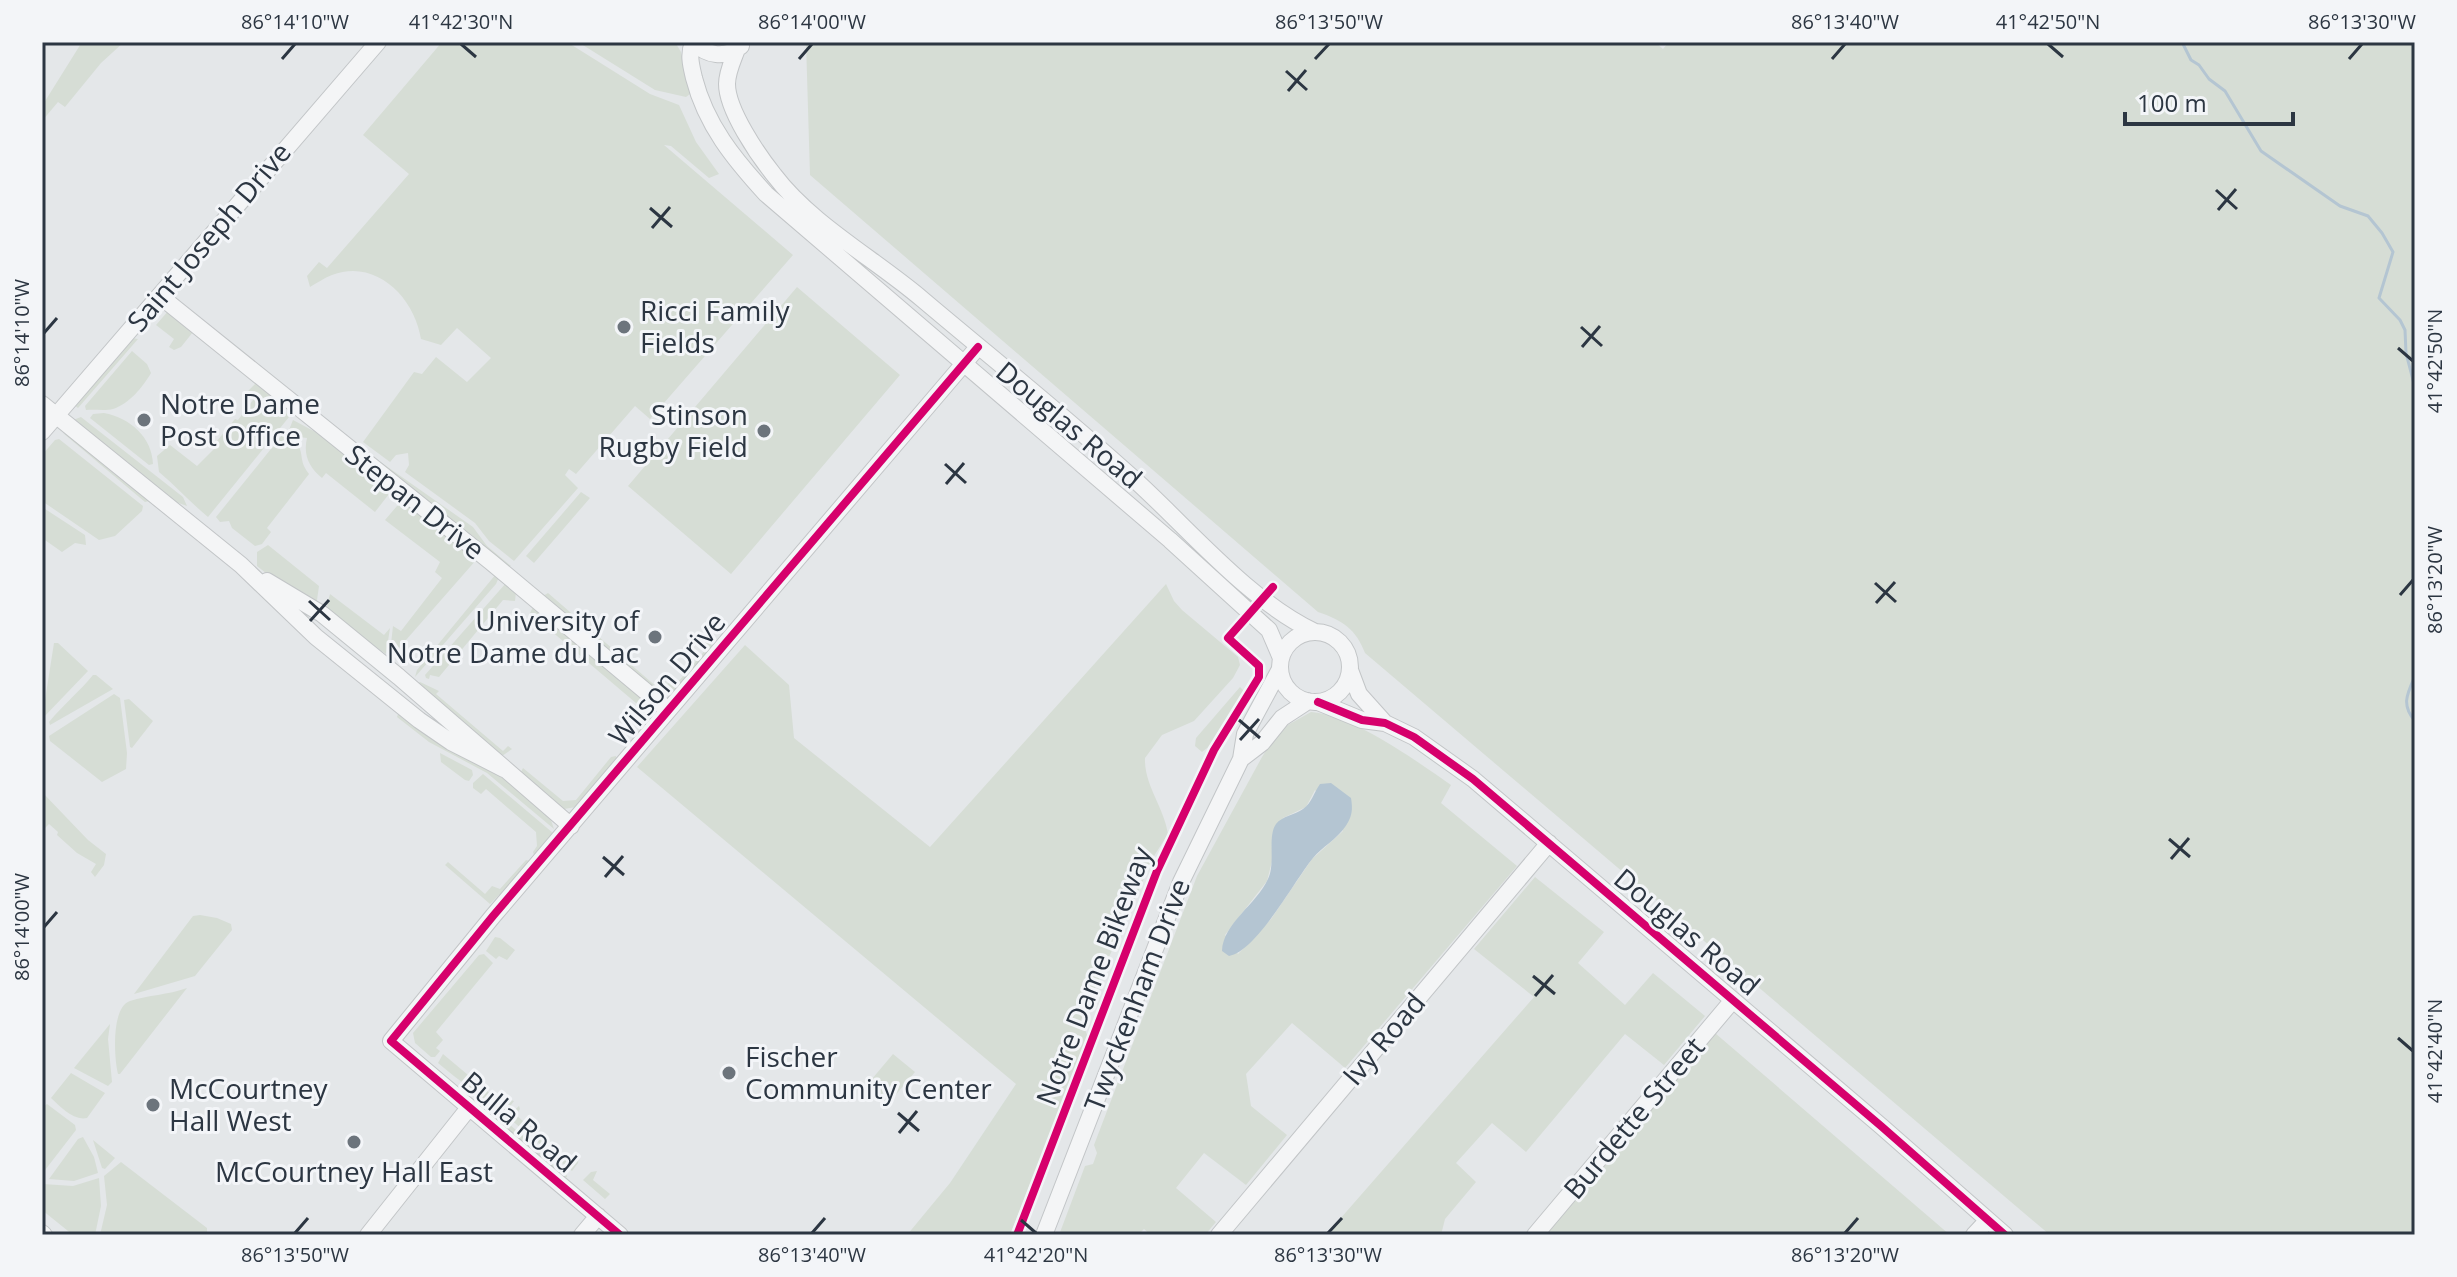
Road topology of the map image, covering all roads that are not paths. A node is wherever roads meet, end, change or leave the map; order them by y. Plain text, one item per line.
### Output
1 (378, 42) edge
2 (693, 42) edge
3 (740, 46) edge
4 (160, 296) junction
5 (978, 347) junction
6 (964, 364) junction
7 (42, 404) edge
8 (56, 416) junction
9 (42, 432) edge
10 (1315, 632) junction
11 (1280, 664) junction
12 (1350, 670) junction
13 (1313, 702) junction
14 (668, 710) junction
15 (1385, 723) junction
16 (1241, 759) junction
17 (571, 826) junction
18 (1549, 843) junction
19 (1733, 1000) junction
20 (391, 1041) joint
21 (468, 1109) junction
22 (598, 1216) junction
23 (1988, 1220) junction
24 (368, 1235) edge
25 (582, 1235) edge
26 (620, 1235) edge
27 (1044, 1235) edge
28 (1219, 1235) edge
29 (1535, 1235) edge
30 (1974, 1235) edge
31 (2005, 1235) edge

1 - 4 street, Saint Joseph Drive
2 - 3 street
2 - 6 street, Douglas Road
3 - 5 street, Douglas Road
4 - 8 street, Saint Joseph Drive
4 - 14 street, Stepan Drive
5 - 6 street, Wilson Drive
5 - 10 street, Douglas Road
6 - 11 street, Douglas Road
6 - 14 street, Wilson Drive
7 - 8 street
8 - 9 street, Saint Joseph Drive
8 - 17 street
10 - 11 street
10 - 12 street
11 - 13 street
11 - 16 street, Twyckenham Drive
12 - 13 street
12 - 15 street, Douglas Road
13 - 15 street, Douglas Road
13 - 16 street, Twyckenham Drive
14 - 17 street, Wilson Drive
15 - 18 street, Douglas Road
16 - 27 street, Twyckenham Drive
17 - 20 street, Wilson Drive
18 - 19 street, Douglas Road
18 - 28 street, Ivy Road
19 - 23 street, Douglas Road
19 - 29 street, Burdette Street
20 - 21 street, Bulla Road
21 - 22 street, Bulla Road
21 - 24 street
22 - 25 street
22 - 26 street, Bulla Road
23 - 30 street
23 - 31 street, Douglas Road

